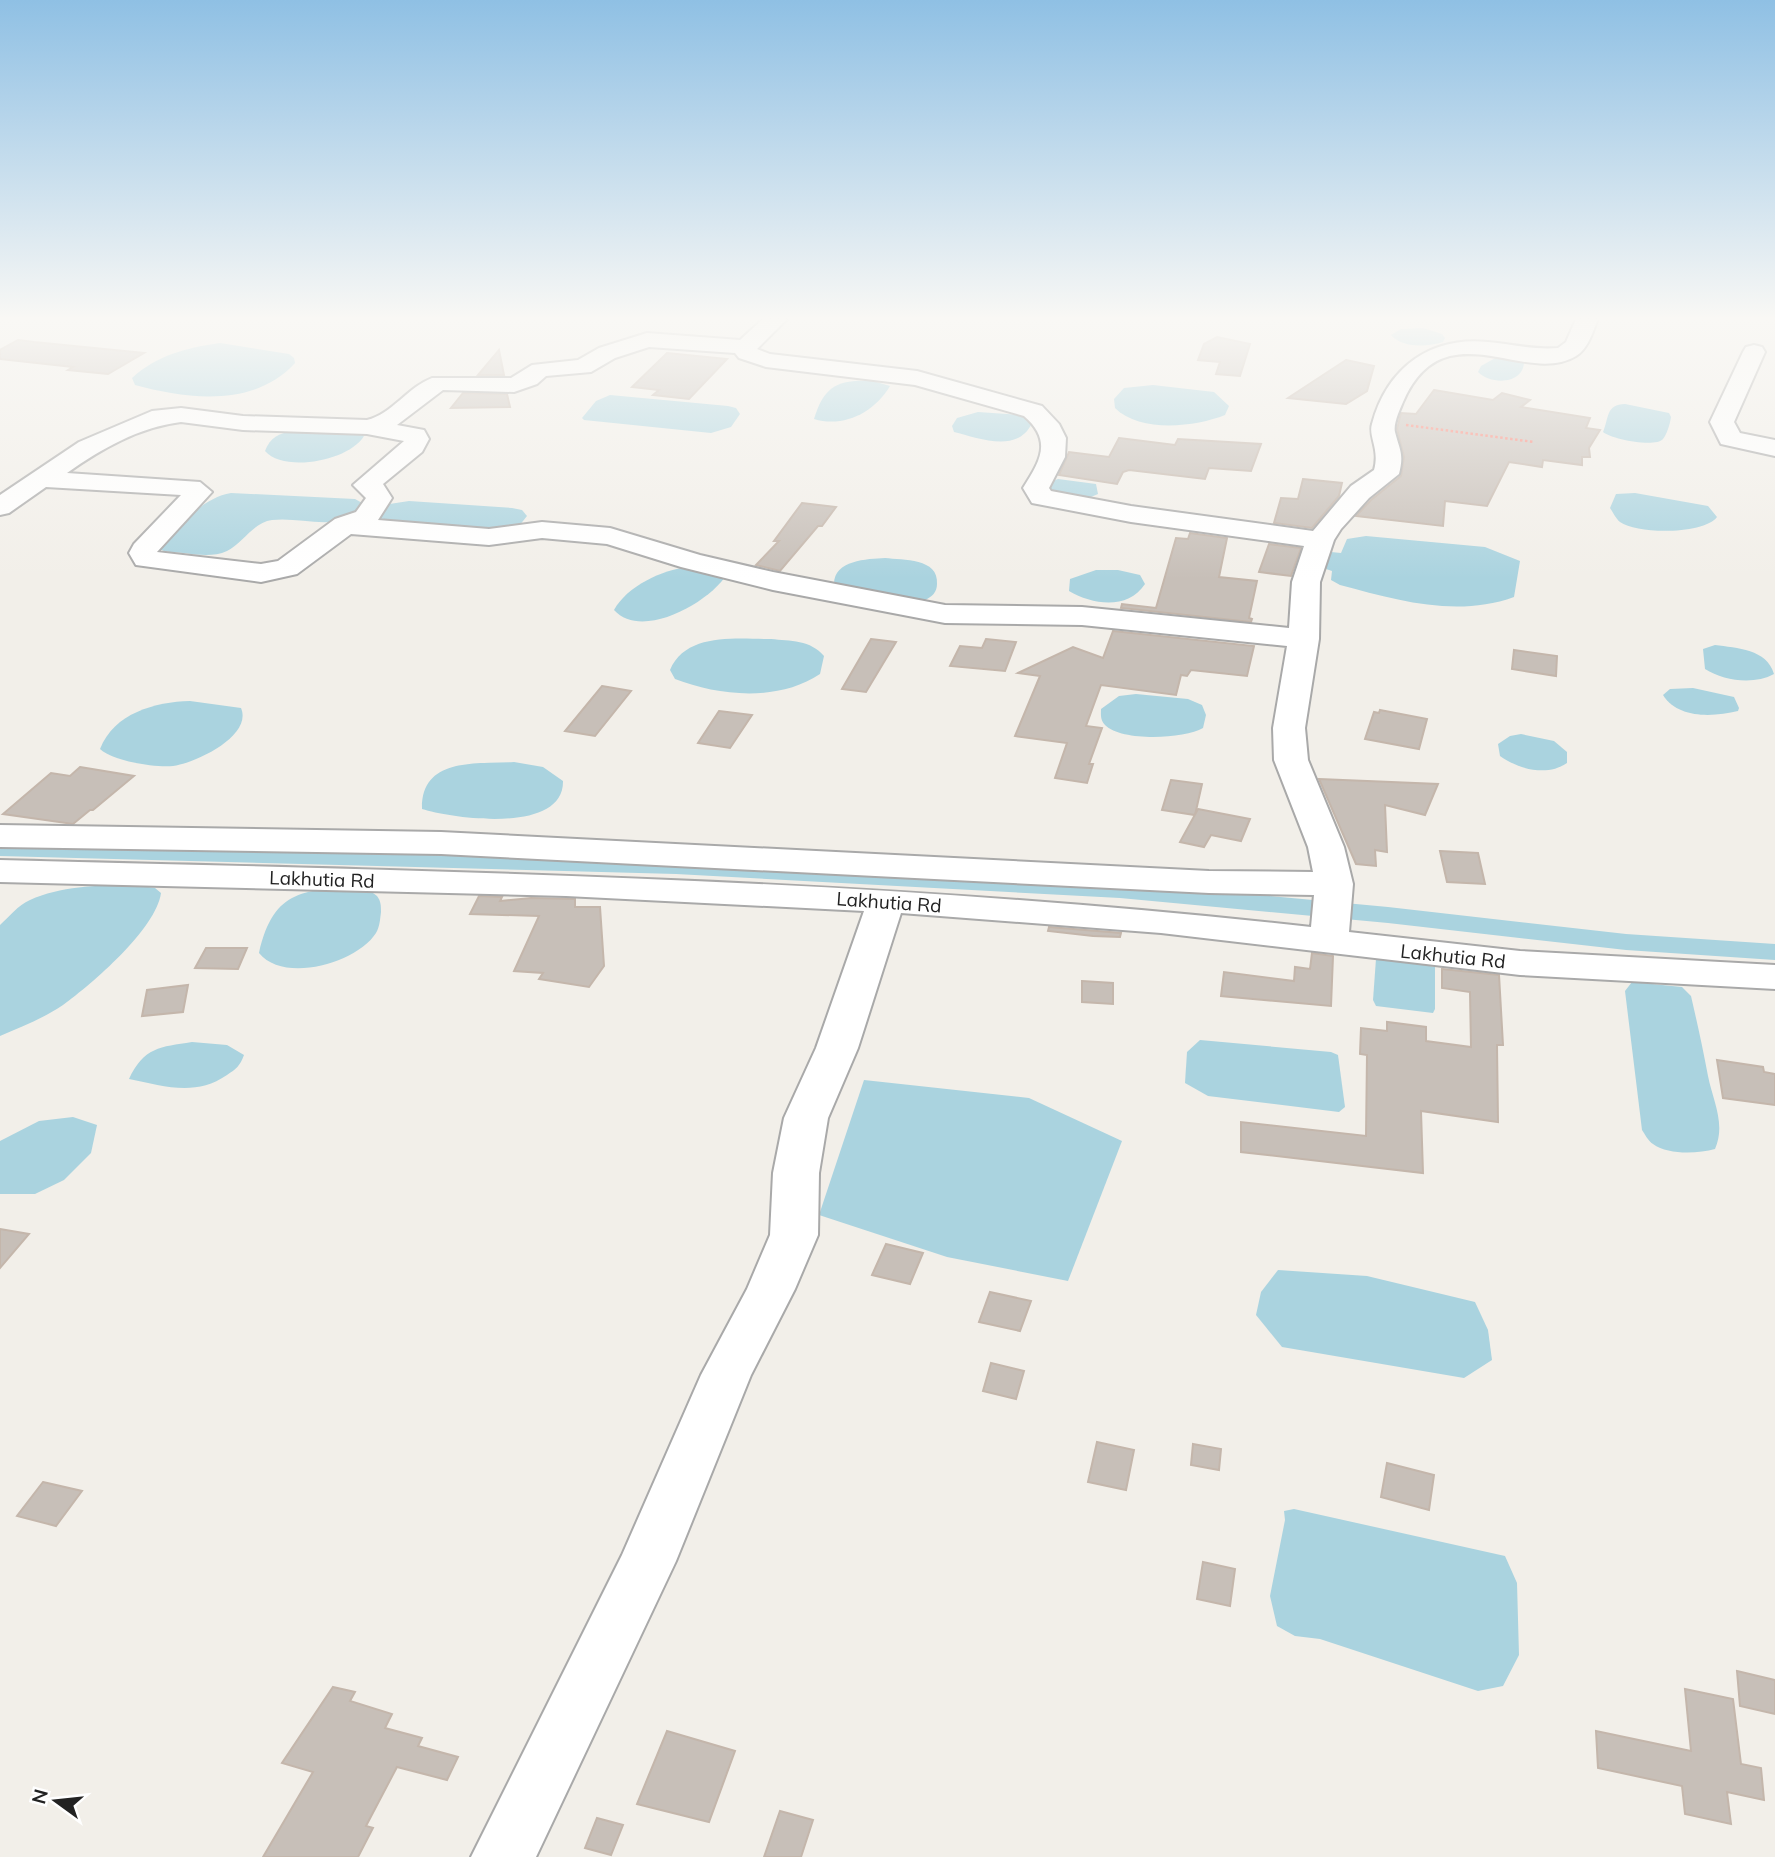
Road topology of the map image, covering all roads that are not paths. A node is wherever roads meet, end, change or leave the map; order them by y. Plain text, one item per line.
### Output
1 (406, 406) edge
2 (1013, 406) edge
3 (1388, 406) edge
4 (1729, 406) edge
5 (367, 427) junction
6 (1775, 447) edge
7 (40, 479) junction
8 (0, 507) edge
9 (345, 525) junction
10 (1320, 540) junction
11 (1304, 639) junction
12 (0, 836) edge
13 (0, 871) edge
14 (886, 901) junction
15 (1332, 912) junction
16 (1775, 977) edge
17 (503, 1857) edge

1 - 5 street
2 - 10 street
3 - 10 street
4 - 6 street
5 - 7 street
5 - 9 street
7 - 8 street
7 - 9 street
9 - 11 street
10 - 11 street
11 - 15 street
12 - 15 street
13 - 14 street, Lakhutia Rd
14 - 15 street, Lakhutia Rd
14 - 17 street
15 - 16 street, Lakhutia Rd

